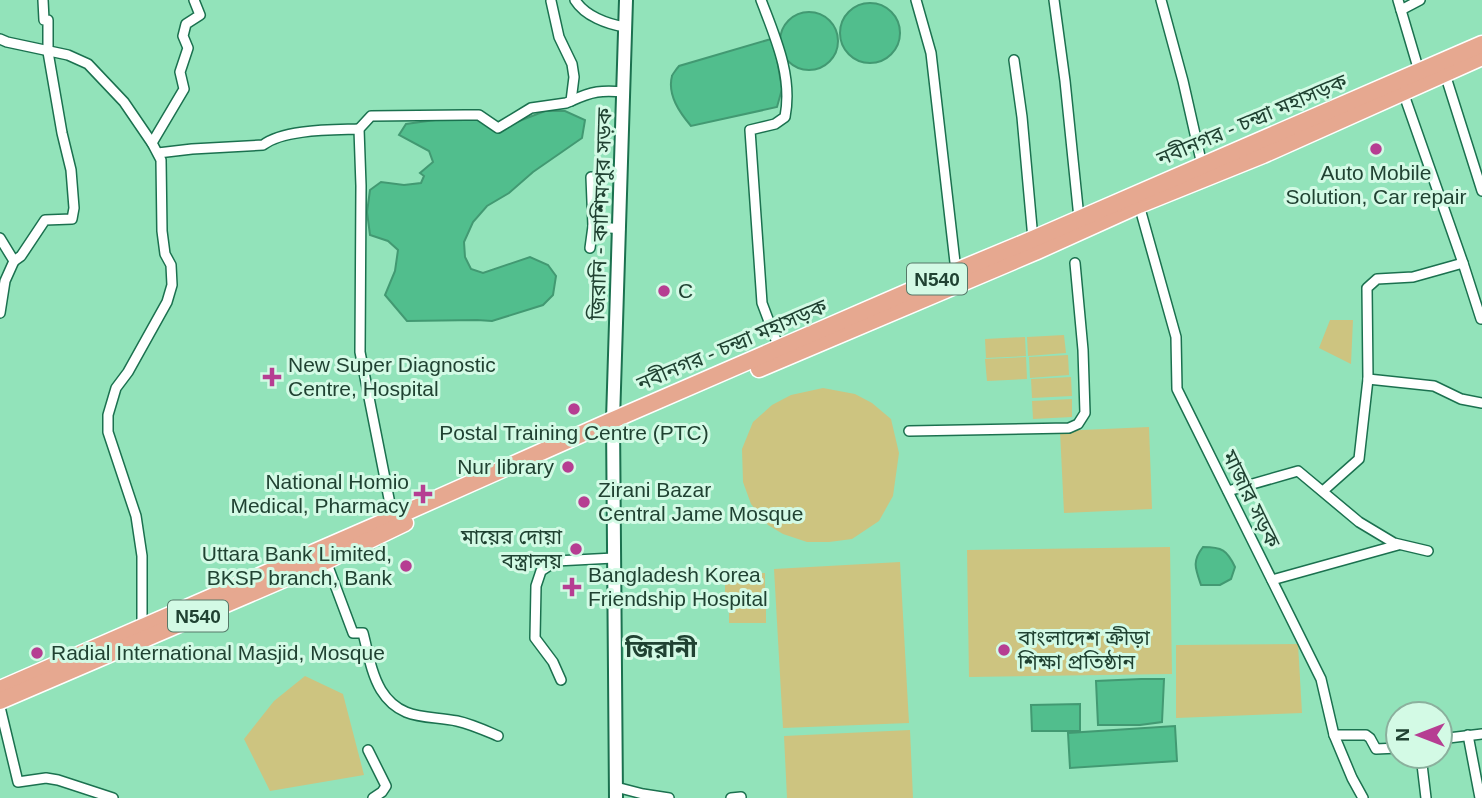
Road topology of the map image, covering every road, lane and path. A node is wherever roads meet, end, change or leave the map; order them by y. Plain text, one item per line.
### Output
1 (43, 0) edge
2 (194, 0) edge
3 (575, 0) edge
4 (626, 0) edge
5 (761, 0) edge
6 (916, 0) edge
7 (1054, 0) edge
8 (1161, 0) edge
9 (1398, 0) edge
10 (1420, 0) edge
11 (551, 1) edge
12 (1401, 10) junction
13 (625, 27) junction
14 (0, 39) edge
15 (1482, 44) edge
16 (48, 52) junction
17 (1482, 57) edge
18 (1014, 60) dead end
19 (1419, 71) junction
20 (1445, 74) junction
21 (624, 92) junction
22 (1403, 92) junction
23 (571, 100) junction
24 (359, 129) junction
25 (152, 143) junction
26 (158, 153) junction
27 (1202, 165) junction
28 (591, 177) dead end
29 (1482, 191) edge
30 (1139, 205) junction
31 (1079, 218) junction
32 (593, 226) junction
33 (620, 229) junction
34 (0, 238) edge
35 (1033, 239) junction
36 (590, 248) dead end
37 (14, 261) junction
38 (1075, 263) dead end
39 (1463, 263) junction
40 (956, 271) junction
41 (0, 313) edge
42 (1480, 319) edge
43 (779, 348) junction
44 (1368, 379) junction
45 (1482, 402) edge
46 (613, 425) junction
47 (909, 431) dead end
48 (1227, 491) junction
49 (1323, 491) junction
50 (394, 523) junction
51 (1401, 544) junction
52 (1428, 551) dead end
53 (614, 558) junction
54 (326, 561) junction
55 (1272, 580) junction
56 (142, 626) junction
57 (561, 680) dead end
58 (0, 689) edge
59 (0, 701) edge
60 (0, 707) edge
61 (1482, 734) edge
62 (1334, 735) junction
63 (1468, 735) junction
64 (498, 736) dead end
65 (1454, 736) edge
66 (1384, 749) edge
67 (368, 750) dead end
68 (1423, 770) edge
69 (616, 793) edge
70 (113, 798) edge
71 (373, 798) edge
72 (669, 798) edge
73 (1363, 798) edge
74 (1426, 798) edge
75 (1480, 798) edge

1 - 16 street
2 - 25 street
3 - 13 street
4 - 13 street, জিরানি - কাশিমপুর সড়ক
5 - 43 street
6 - 40 street
7 - 31 street
8 - 27 street
9 - 12 street
10 - 12 street
11 - 23 street
12 - 19 street
13 - 21 street, জিরানি - কাশিমপুর সড়ক
14 - 16 street
15 - 19 highway, নবীনগর - চন্দ্রা মহাসড়ক / N540
16 - 25 street
16 - 37 street
17 - 20 highway, নবীনগর - চন্দ্রা মহাসড়ক / N540
18 - 35 street
19 - 27 highway, নবীনগর - চন্দ্রা মহাসড়ক / N540
20 - 22 highway, নবীনগর - চন্দ্রা মহাসড়ক / N540
20 - 29 street
21 - 23 street
21 - 33 street, জিরানি - কাশিমপুর সড়ক
22 - 30 highway, নবীনগর - চন্দ্রা মহাসড়ক / N540
22 - 39 street
23 - 24 street
24 - 26 street
24 - 50 street
25 - 26 street
26 - 56 street
27 - 31 highway, নবীনগর - চন্দ্রা মহাসড়ক / N540
28 - 32 street
30 - 46 highway, নবীনগর - চন্দ্রা মহাসড়ক / N540
30 - 48 street, মাজার সড়ক
31 - 35 highway, নবীনগর - চন্দ্রা মহাসড়ক / N540
32 - 33 street
32 - 36 street
33 - 46 street, জিরানি - কাশিমপুর সড়ক
34 - 37 street
35 - 40 highway, নবীনগর - চন্দ্রা মহাসড়ক / N540
37 - 41 street
38 - 47 street
39 - 42 street
39 - 44 street
40 - 43 highway, নবীনগর - চন্দ্রা মহাসড়ক / N540
43 - 46 highway, নবীনগর - চন্দ্রা মহাসড়ক / N540
44 - 45 street
44 - 49 street
46 - 50 highway, নবীনগর - চন্দ্রা মহাসড়ক / N540
46 - 53 street, জিরানি - কাশিমপুর সড়ক
48 - 49 street
48 - 55 street, মাজার সড়ক
49 - 51 street
50 - 54 highway, নবীনগর - চন্দ্রা মহাসড়ক / N540
50 - 56 highway, নবীনগর - চন্দ্রা মহাসড়ক / N540
51 - 52 street
51 - 55 street
53 - 57 street
53 - 69 street, জিরানি - কাশিমপুর সড়ক
54 - 59 highway, নবীনগর - চন্দ্রা মহাসড়ক / N540
54 - 64 street
55 - 62 street, মাজার সড়ক
56 - 58 highway, নবীনগর - চন্দ্রা মহাসড়ক / N540
60 - 70 street
61 - 63 street
62 - 66 street
62 - 73 street, মাজার সড়ক
63 - 65 street
63 - 75 street
67 - 71 street
68 - 74 street
69 - 72 street

